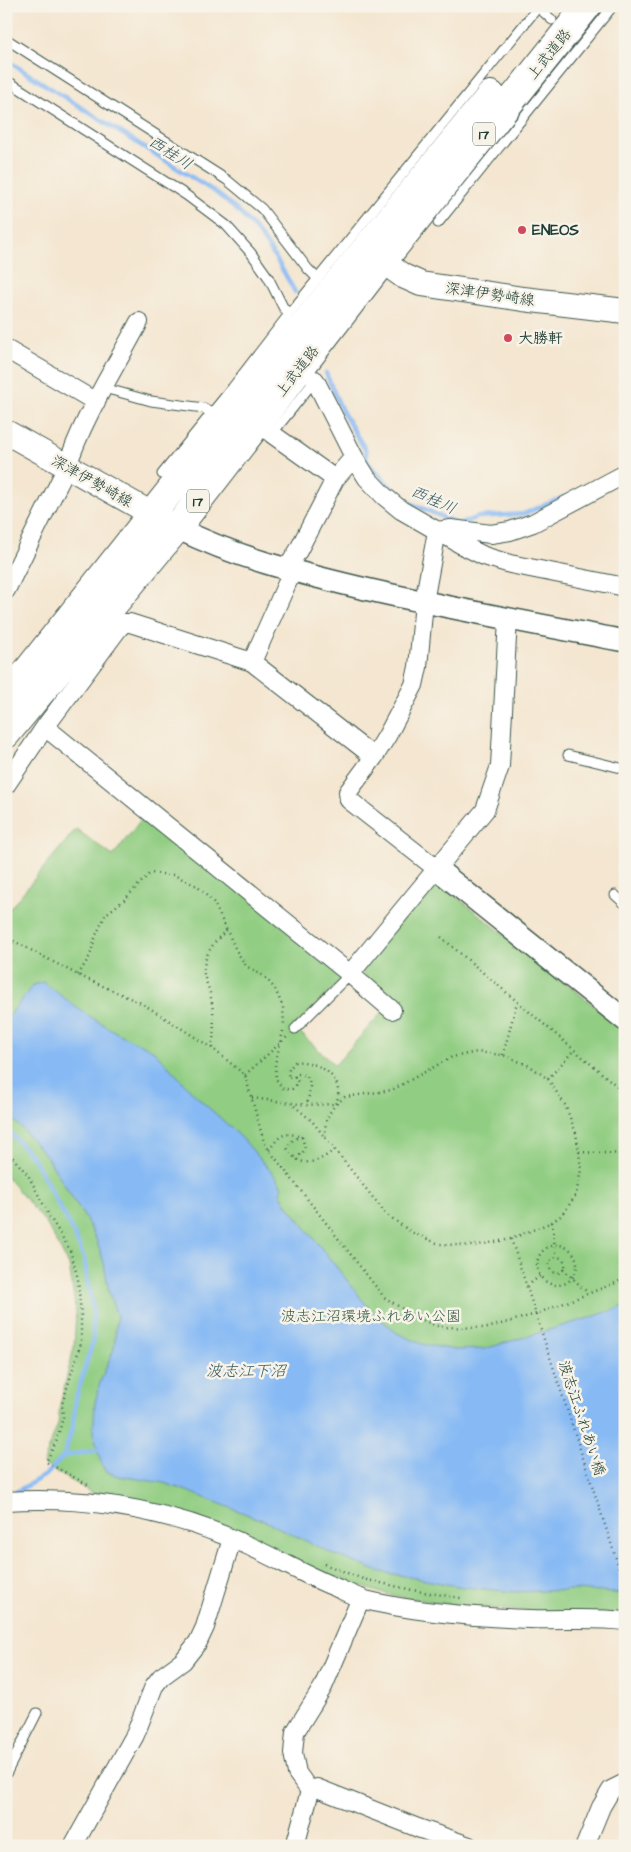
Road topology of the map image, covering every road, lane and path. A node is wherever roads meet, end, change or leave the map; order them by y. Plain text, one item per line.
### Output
1 (587, 6) edge
2 (612, 6) edge
3 (548, 10) edge
4 (6, 39) edge
5 (6, 80) edge
6 (494, 137) junction
7 (438, 223) dead end
8 (374, 255) junction
9 (318, 279) junction
10 (625, 311) edge
11 (289, 314) junction
12 (139, 322) dead end
13 (6, 349) edge
14 (303, 384) junction
15 (237, 394) junction
16 (100, 395) junction
17 (211, 414) junction
18 (6, 432) edge
19 (272, 434) joint
20 (354, 457) junction
21 (67, 468) junction
22 (162, 474) dead end
23 (625, 474) edge
24 (335, 479) junction
25 (152, 514) junction
26 (177, 528) junction
27 (436, 531) junction
28 (289, 571) junction
29 (625, 587) edge
30 (6, 590) edge
31 (424, 602) junction
32 (508, 619) junction
33 (112, 622) junction
34 (625, 641) edge
35 (252, 662) junction
36 (6, 698) edge
37 (45, 727) junction
38 (6, 734) edge
39 (568, 755) dead end
40 (374, 757) junction
41 (625, 769) edge
42 (6, 785) edge
43 (437, 869) junction
44 (615, 895) dead end
45 (625, 904) edge
46 (227, 930) junction
47 (6, 934) edge
48 (441, 937) dead end
49 (14, 941) junction
50 (6, 951) edge
51 (350, 974) junction
52 (78, 975) junction
53 (517, 1002) junction
54 (392, 1010) dead end
55 (622, 1012) edge
56 (295, 1029) joint
57 (281, 1043) junction
58 (212, 1048) junction
59 (574, 1050) junction
60 (503, 1054) junction
61 (245, 1075) junction
62 (294, 1077) junction
63 (548, 1079) junction
64 (625, 1093) edge
65 (252, 1098) junction
66 (292, 1104) junction
67 (336, 1104) junction
68 (306, 1105) junction
69 (302, 1137) junction
70 (325, 1138) junction
71 (6, 1150) edge
72 (269, 1150) junction
73 (335, 1150) junction
74 (579, 1152) junction
75 (625, 1154) edge
76 (294, 1157) junction
77 (552, 1222) junction
78 (511, 1238) junction
79 (553, 1246) junction
80 (556, 1258) junction
81 (563, 1270) junction
82 (540, 1276) junction
83 (625, 1276) edge
84 (572, 1279) junction
85 (527, 1286) junction
86 (588, 1293) junction
87 (536, 1314) junction
88 (58, 1468) dead end
89 (6, 1500) edge
90 (232, 1539) junction
91 (320, 1562) dead end
92 (625, 1586) edge
93 (361, 1598) junction
94 (462, 1598) dead end
95 (625, 1621) edge
96 (37, 1713) dead end
97 (6, 1774) edge
98 (625, 1783) edge
99 (310, 1791) junction
100 (73, 1846) edge
101 (295, 1846) edge
102 (469, 1846) edge
103 (585, 1846) edge

1 - 6 highway, 上武道路 / 17
2 - 6 lane
3 - 8 highway, 上武道路 / 17
3 - 9 lane
4 - 9 lane
5 - 11 lane
6 - 7 lane
6 - 8 highway, 上武道路 / 17
8 - 10 main road, 深津伊勢崎線
8 - 14 highway, 上武道路 / 17
8 - 15 highway, 上武道路 / 17
9 - 11 lane
11 - 15 lane
12 - 16 street
13 - 16 street
14 - 19 lane
14 - 20 street
14 - 26 highway, 上武道路 / 17
15 - 17 lane
15 - 25 highway, 上武道路 / 17
16 - 17 lane
16 - 21 street
17 - 22 lane
18 - 21 main road, 深津伊勢崎線
19 - 24 street
20 - 24 street
20 - 27 street
21 - 25 main road, 深津伊勢崎線
21 - 30 street
23 - 27 street
24 - 28 street
25 - 26 main road, 深津伊勢崎線
25 - 36 highway, 上武道路 / 17
26 - 28 street
26 - 33 highway, 上武道路 / 17
27 - 29 street
27 - 31 street
28 - 31 street
28 - 35 street
31 - 32 street
31 - 40 street
32 - 34 street
32 - 43 street
33 - 35 street
33 - 37 street
33 - 38 highway, 上武道路 / 17
35 - 40 street
37 - 42 street
37 - 51 street
39 - 41 lane
40 - 43 street
43 - 51 street
43 - 55 street
44 - 45 lane
46 - 52 path
46 - 57 path
46 - 58 path
47 - 49 path
48 - 53 path
49 - 50 path
49 - 52 path
51 - 54 street
51 - 56 lane
52 - 58 path
53 - 59 path
53 - 60 path
56 - 57 path
57 - 61 path
57 - 62 path
58 - 61 path
59 - 63 path
59 - 64 path
60 - 63 path
60 - 67 path
61 - 65 path
62 - 67 path
62 - 68 path
63 - 74 path
65 - 66 path
65 - 72 path
66 - 68 path
66 - 70 path
67 - 68 path
67 - 70 path
69 - 72 path
69 - 76 path
69 - 76 path
70 - 73 path
71 - 88 path
72 - 87 path
73 - 76 path
73 - 78 path
74 - 75 path
74 - 77 path
77 - 78 path
77 - 79 path
78 - 85 path, 波志江ふれあい橋
79 - 80 path
79 - 82 path
79 - 84 path
80 - 81 path
80 - 81 path
81 - 84 path
82 - 84 path
82 - 85 path
83 - 86 path
84 - 86 path
85 - 87 path, 波志江ふれあい橋
86 - 87 path
87 - 92 path, 波志江ふれあい橋
89 - 90 street
90 - 93 street
90 - 100 street
91 - 94 path
93 - 95 street
93 - 99 street
96 - 97 lane
98 - 103 street
99 - 101 street
99 - 102 street

